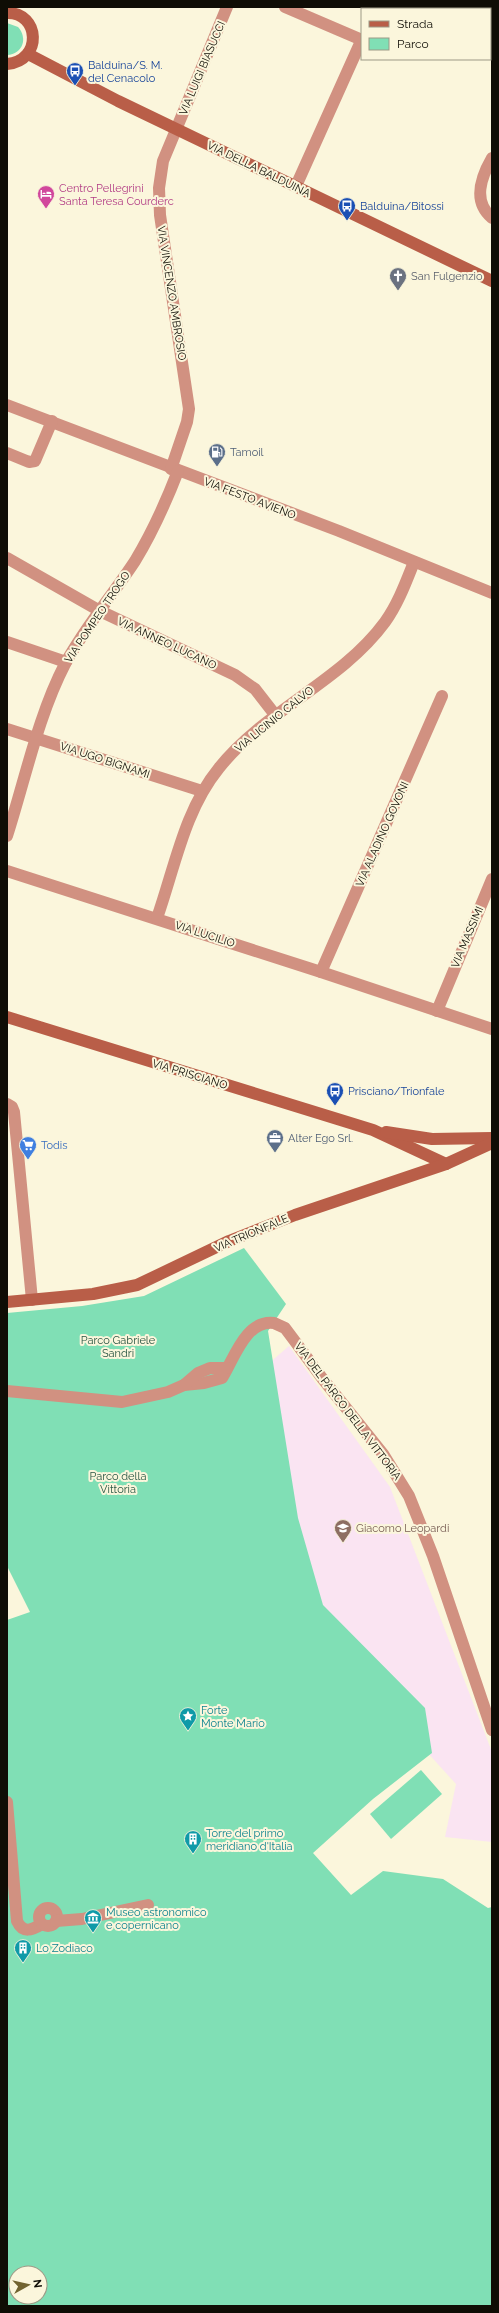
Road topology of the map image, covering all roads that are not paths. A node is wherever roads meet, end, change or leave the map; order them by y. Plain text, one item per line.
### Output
1 (227, 7) edge
2 (285, 7) edge
3 (21, 12) edge
4 (7, 14) edge
5 (361, 39) edge
6 (361, 41) edge
7 (28, 54) junction
8 (7, 64) edge
9 (176, 128) junction
10 (492, 158) edge
11 (296, 186) junction
12 (492, 218) edge
13 (492, 280) edge
14 (7, 405) edge
15 (52, 422) junction
16 (7, 453) edge
17 (175, 470) junction
18 (7, 558) edge
19 (414, 562) junction
20 (492, 593) edge
21 (100, 611) junction
22 (7, 642) edge
23 (66, 662) junction
24 (442, 696) dead end
25 (276, 716) junction
26 (7, 729) edge
27 (37, 739) junction
28 (202, 791) junction
29 (7, 836) edge
30 (7, 871) edge
31 (492, 879) edge
32 (157, 918) junction
33 (321, 972) junction
34 (436, 1011) junction
35 (7, 1017) edge
36 (492, 1029) edge
37 (7, 1104) edge
38 (373, 1130) junction
39 (492, 1138) edge
40 (492, 1143) edge
41 (446, 1164) junction
42 (32, 1300) junction
43 (7, 1302) edge
44 (7, 1391) edge
45 (492, 1730) edge
46 (7, 1802) edge
47 (9, 1856) edge
48 (148, 1905) dead end

1 - 9 street, VIA LUIGI BIASUCCI
2 - 5 street
3 - 4 main road
3 - 7 main road
6 - 11 street
7 - 8 main road
7 - 9 main road, VIA DELLA BALDUINA
9 - 11 main road, VIA DELLA BALDUINA
9 - 17 street, VIA VINCENZO AMBROSIO
10 - 12 street
11 - 13 main road, VIA DELLA BALDUINA
14 - 15 street, VIA FESTO AVIENO
15 - 16 street
15 - 17 street, VIA FESTO AVIENO
17 - 19 street, VIA FESTO AVIENO
17 - 21 street, VIA POMPEO TROGO
18 - 21 street, VIA ANNEO LUCANO
19 - 20 street, VIA FESTO AVIENO
19 - 25 street, VIA LICINIO CALVO
21 - 23 street, VIA POMPEO TROGO
21 - 25 street, VIA ANNEO LUCANO
22 - 23 street
23 - 27 street, VIA POMPEO TROGO
24 - 33 street, VIA ALADINO GOVONI
25 - 28 street, VIA LICINIO CALVO
26 - 27 street, VIA UGO BIGNAMI
27 - 28 street, VIA UGO BIGNAMI
27 - 29 street, VIA POMPEO TROGO
28 - 32 street, VIA LICINIO CALVO
30 - 32 street, VIA LUCILIO
31 - 34 street, VIA MASSIMI
32 - 33 street, VIA LUCILIO
33 - 34 street, VIA LUCILIO
34 - 36 street, VIA LUCILIO
35 - 38 main road, VIA PRISCIANO
37 - 42 street
38 - 39 main road, VIA PRISCIANO
38 - 41 main road, VIA PRISCIANO
40 - 41 main road, VIA TRIONFALE
41 - 42 main road, VIA TRIONFALE
42 - 43 main road, VIA TRIONFALE
44 - 45 street, VIA DEL PARCO DELLA VITTORIA
46 - 47 street
47 - 48 street

